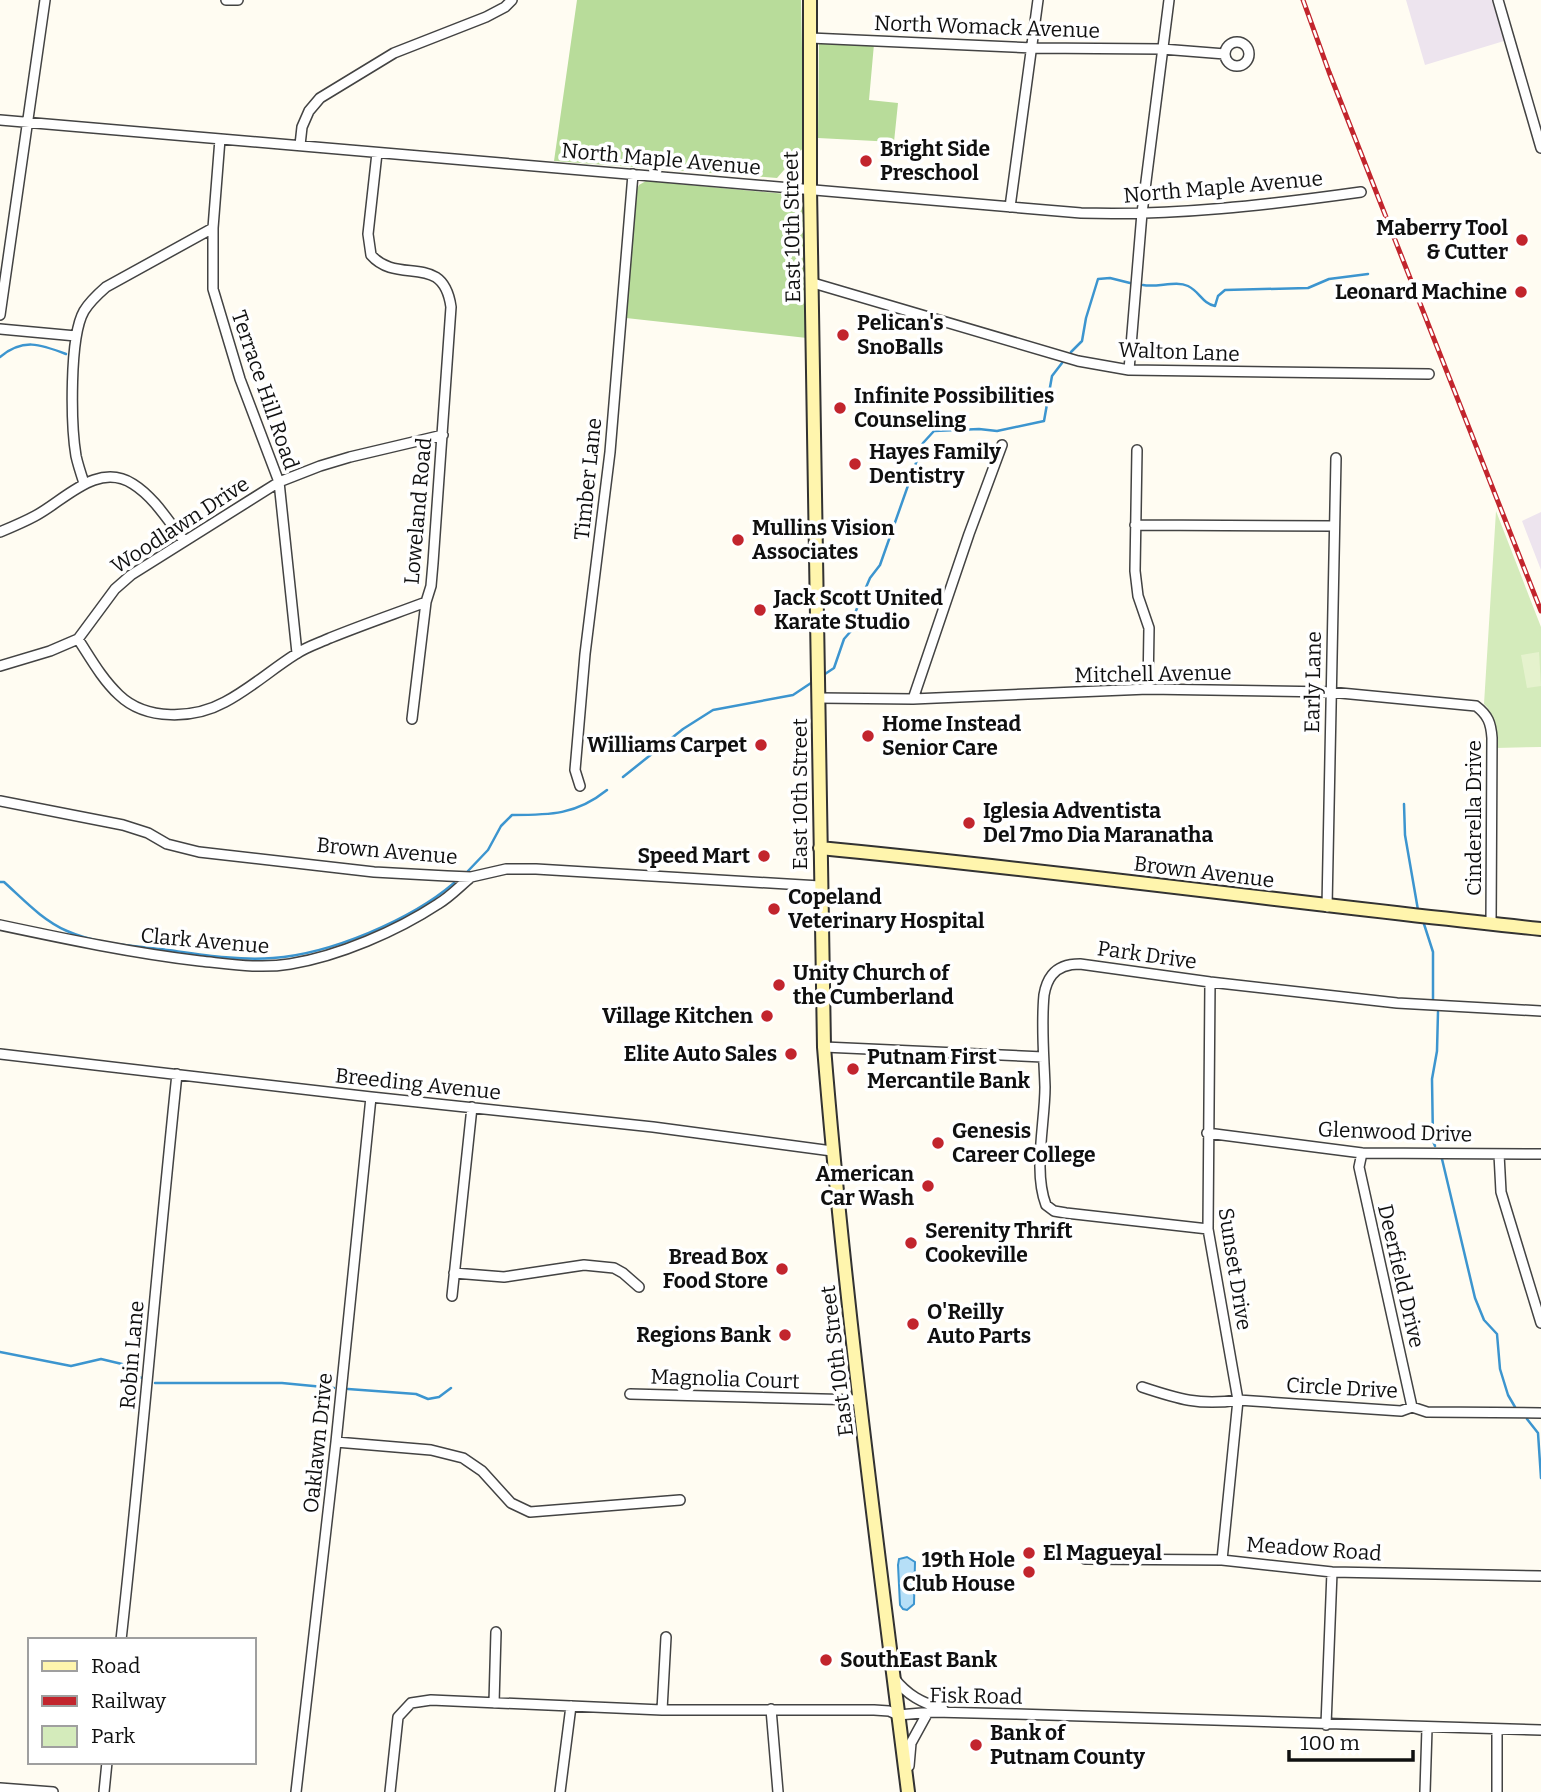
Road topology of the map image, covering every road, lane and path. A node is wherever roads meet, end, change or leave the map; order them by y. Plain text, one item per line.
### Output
1 (45, 0) edge
2 (226, 0) edge
3 (238, 0) edge
4 (512, 0) edge
5 (810, 0) edge
6 (1038, 0) edge
7 (1169, 0) edge
8 (1498, 0) edge
9 (810, 38) junction
10 (1032, 48) junction
11 (1162, 49) junction
12 (1225, 54) dead end
13 (0, 120) edge
14 (28, 123) junction
15 (220, 139) junction
16 (300, 145) junction
17 (1541, 148) edge
18 (377, 153) junction
19 (633, 174) junction
20 (810, 188) junction
21 (1361, 192) dead end
22 (1010, 206) junction
23 (1142, 213) junction
24 (214, 228) junction
25 (813, 283) junction
26 (0, 316) edge
27 (0, 329) edge
28 (76, 337) junction
29 (1129, 370) junction
30 (1429, 374) dead end
31 (443, 435) junction
32 (1002, 445) dead end
33 (1137, 450) dead end
34 (1336, 458) dead end
35 (279, 482) junction
36 (84, 483) junction
37 (1135, 524) junction
38 (1334, 526) junction
39 (0, 532) edge
40 (184, 541) junction
41 (426, 602) junction
42 (78, 639) junction
43 (297, 653) junction
44 (0, 666) edge
45 (1148, 689) junction
46 (1329, 692) junction
47 (818, 698) junction
48 (913, 699) junction
49 (1485, 712) joint
50 (412, 719) dead end
51 (580, 786) dead end
52 (0, 801) edge
53 (820, 848) junction
54 (471, 877) junction
55 (820, 886) junction
56 (1327, 907) junction
57 (1491, 924) junction
58 (0, 925) edge
59 (1541, 929) edge
60 (1210, 982) junction
61 (1541, 1011) edge
62 (824, 1046) junction
63 (0, 1054) edge
64 (1042, 1057) junction
65 (177, 1074) junction
66 (371, 1097) junction
67 (472, 1107) junction
68 (1207, 1133) junction
69 (832, 1151) junction
70 (1362, 1153) junction
71 (1499, 1154) junction
72 (1541, 1154) edge
73 (1208, 1229) junction
74 (454, 1273) junction
75 (639, 1287) dead end
76 (452, 1296) dead end
77 (1541, 1323) edge
78 (1142, 1387) dead end
79 (630, 1394) dead end
80 (860, 1400) junction
81 (1238, 1400) junction
82 (1412, 1407) junction
83 (1541, 1413) edge
84 (336, 1442) junction
85 (680, 1500) dead end
86 (1085, 1559) dead end
87 (1222, 1560) junction
88 (1332, 1572) junction
89 (1541, 1576) edge
90 (496, 1632) dead end
91 (666, 1637) dead end
92 (121, 1638) edge
93 (894, 1677) junction
94 (494, 1703) junction
95 (570, 1706) junction
96 (771, 1709) junction
97 (662, 1710) junction
98 (928, 1712) junction
99 (954, 1712) junction
100 (898, 1715) junction
101 (1326, 1725) junction
102 (1427, 1728) junction
103 (1497, 1729) junction
104 (1541, 1730) edge
105 (107, 1764) edge
106 (0, 1788) edge
107 (907, 1789) edge
108 (53, 1792) edge
109 (104, 1792) edge
110 (296, 1792) edge
111 (390, 1792) edge
112 (561, 1792) edge
113 (778, 1792) edge
114 (1425, 1792) edge
115 (1497, 1792) edge

1 - 14 street
2 - 3 street
4 - 16 street
5 - 9 main road, East 10th Street
6 - 10 street
7 - 11 street
8 - 17 street
9 - 10 street, North Womack Avenue
9 - 20 main road, East 10th Street
10 - 11 street, North Womack Avenue
10 - 22 street
11 - 12 street, North Womack Avenue
11 - 23 street
13 - 14 street, North Maple Avenue
14 - 15 street, North Maple Avenue
14 - 26 street
15 - 16 street, North Maple Avenue
15 - 24 street, Terrace Hill Road
16 - 18 street, North Maple Avenue
18 - 19 street, North Maple Avenue
18 - 31 street, Loweland Road
19 - 20 street, North Maple Avenue
19 - 51 street, Timber Lane
20 - 22 street, North Maple Avenue
20 - 25 main road, East 10th Street
21 - 23 street, North Maple Avenue
22 - 23 street, North Maple Avenue
23 - 29 street
24 - 28 street
24 - 35 street, Terrace Hill Road
25 - 29 street, Walton Lane
25 - 47 main road, East 10th Street
27 - 28 street
28 - 36 street
29 - 30 street, Walton Lane
31 - 35 street, Woodlawn Drive
31 - 41 street, Loweland Road
32 - 48 street
33 - 37 street
34 - 38 street, Early Lane
35 - 40 street, Woodlawn Drive
35 - 43 street, Terrace Hill Road
36 - 39 street
36 - 40 street
37 - 38 street
37 - 45 street
38 - 46 street, Early Lane
40 - 42 street, Woodlawn Drive
41 - 43 street, Loweland Road
41 - 50 street
42 - 43 street, Loweland Road
42 - 44 street
45 - 46 street, Mitchell Avenue
45 - 48 street, Mitchell Avenue
46 - 49 street, Mitchell Avenue
46 - 56 street, Early Lane
47 - 48 street, Mitchell Avenue
47 - 53 main road, East 10th Street
49 - 57 street, Cinderella Drive
52 - 54 street, Brown Avenue
53 - 55 main road, East 10th Street
53 - 56 main road, Brown Avenue
54 - 55 street, Brown Avenue
54 - 58 street, Clark Avenue
55 - 62 main road, East 10th Street
56 - 57 main road, Brown Avenue
57 - 59 main road, Brown Avenue
60 - 61 street, Park Drive
60 - 64 street, Park Drive
60 - 68 street, Sunset Drive
62 - 64 street
62 - 69 main road, East 10th Street
63 - 65 street, Breeding Avenue
64 - 73 street
65 - 66 street, Breeding Avenue
65 - 92 street, Robin Lane
66 - 67 street, Breeding Avenue
66 - 84 street, Oaklawn Drive
67 - 69 street, Breeding Avenue
67 - 74 street
68 - 70 street, Glenwood Drive
68 - 73 street, Sunset Drive
69 - 80 main road, East 10th Street
70 - 71 street, Glenwood Drive
70 - 82 street, Deerfield Drive
71 - 72 street, Glenwood Drive
71 - 77 street
73 - 81 street, Sunset Drive
74 - 75 street
74 - 76 street
78 - 81 street, Circle Drive
79 - 80 street, Magnolia Court
80 - 93 main road, East 10th Street
81 - 82 street, Circle Drive
81 - 87 street, Sunset Drive
82 - 83 street, Circle Drive
84 - 85 street
84 - 110 street, Oaklawn Drive
86 - 87 street, Meadow Road
87 - 88 street, Meadow Road
88 - 89 street, Meadow Road
88 - 101 street
90 - 94 street
91 - 97 street
93 - 99 street
93 - 100 main road, East 10th Street
94 - 95 street, Fisk Road
94 - 111 street, Fisk Road
95 - 97 street, Fisk Road
95 - 112 street
96 - 97 street, Fisk Road
96 - 100 street, Fisk Road
96 - 113 street
98 - 99 street, Fisk Road
98 - 100 street, Fisk Road
98 - 107 street
99 - 101 street, Fisk Road
100 - 107 main road, East 10th Street
101 - 102 street, Fisk Road
102 - 103 street, Fisk Road
102 - 114 street
103 - 104 street, Fisk Road
103 - 115 street
105 - 109 street
106 - 108 street

